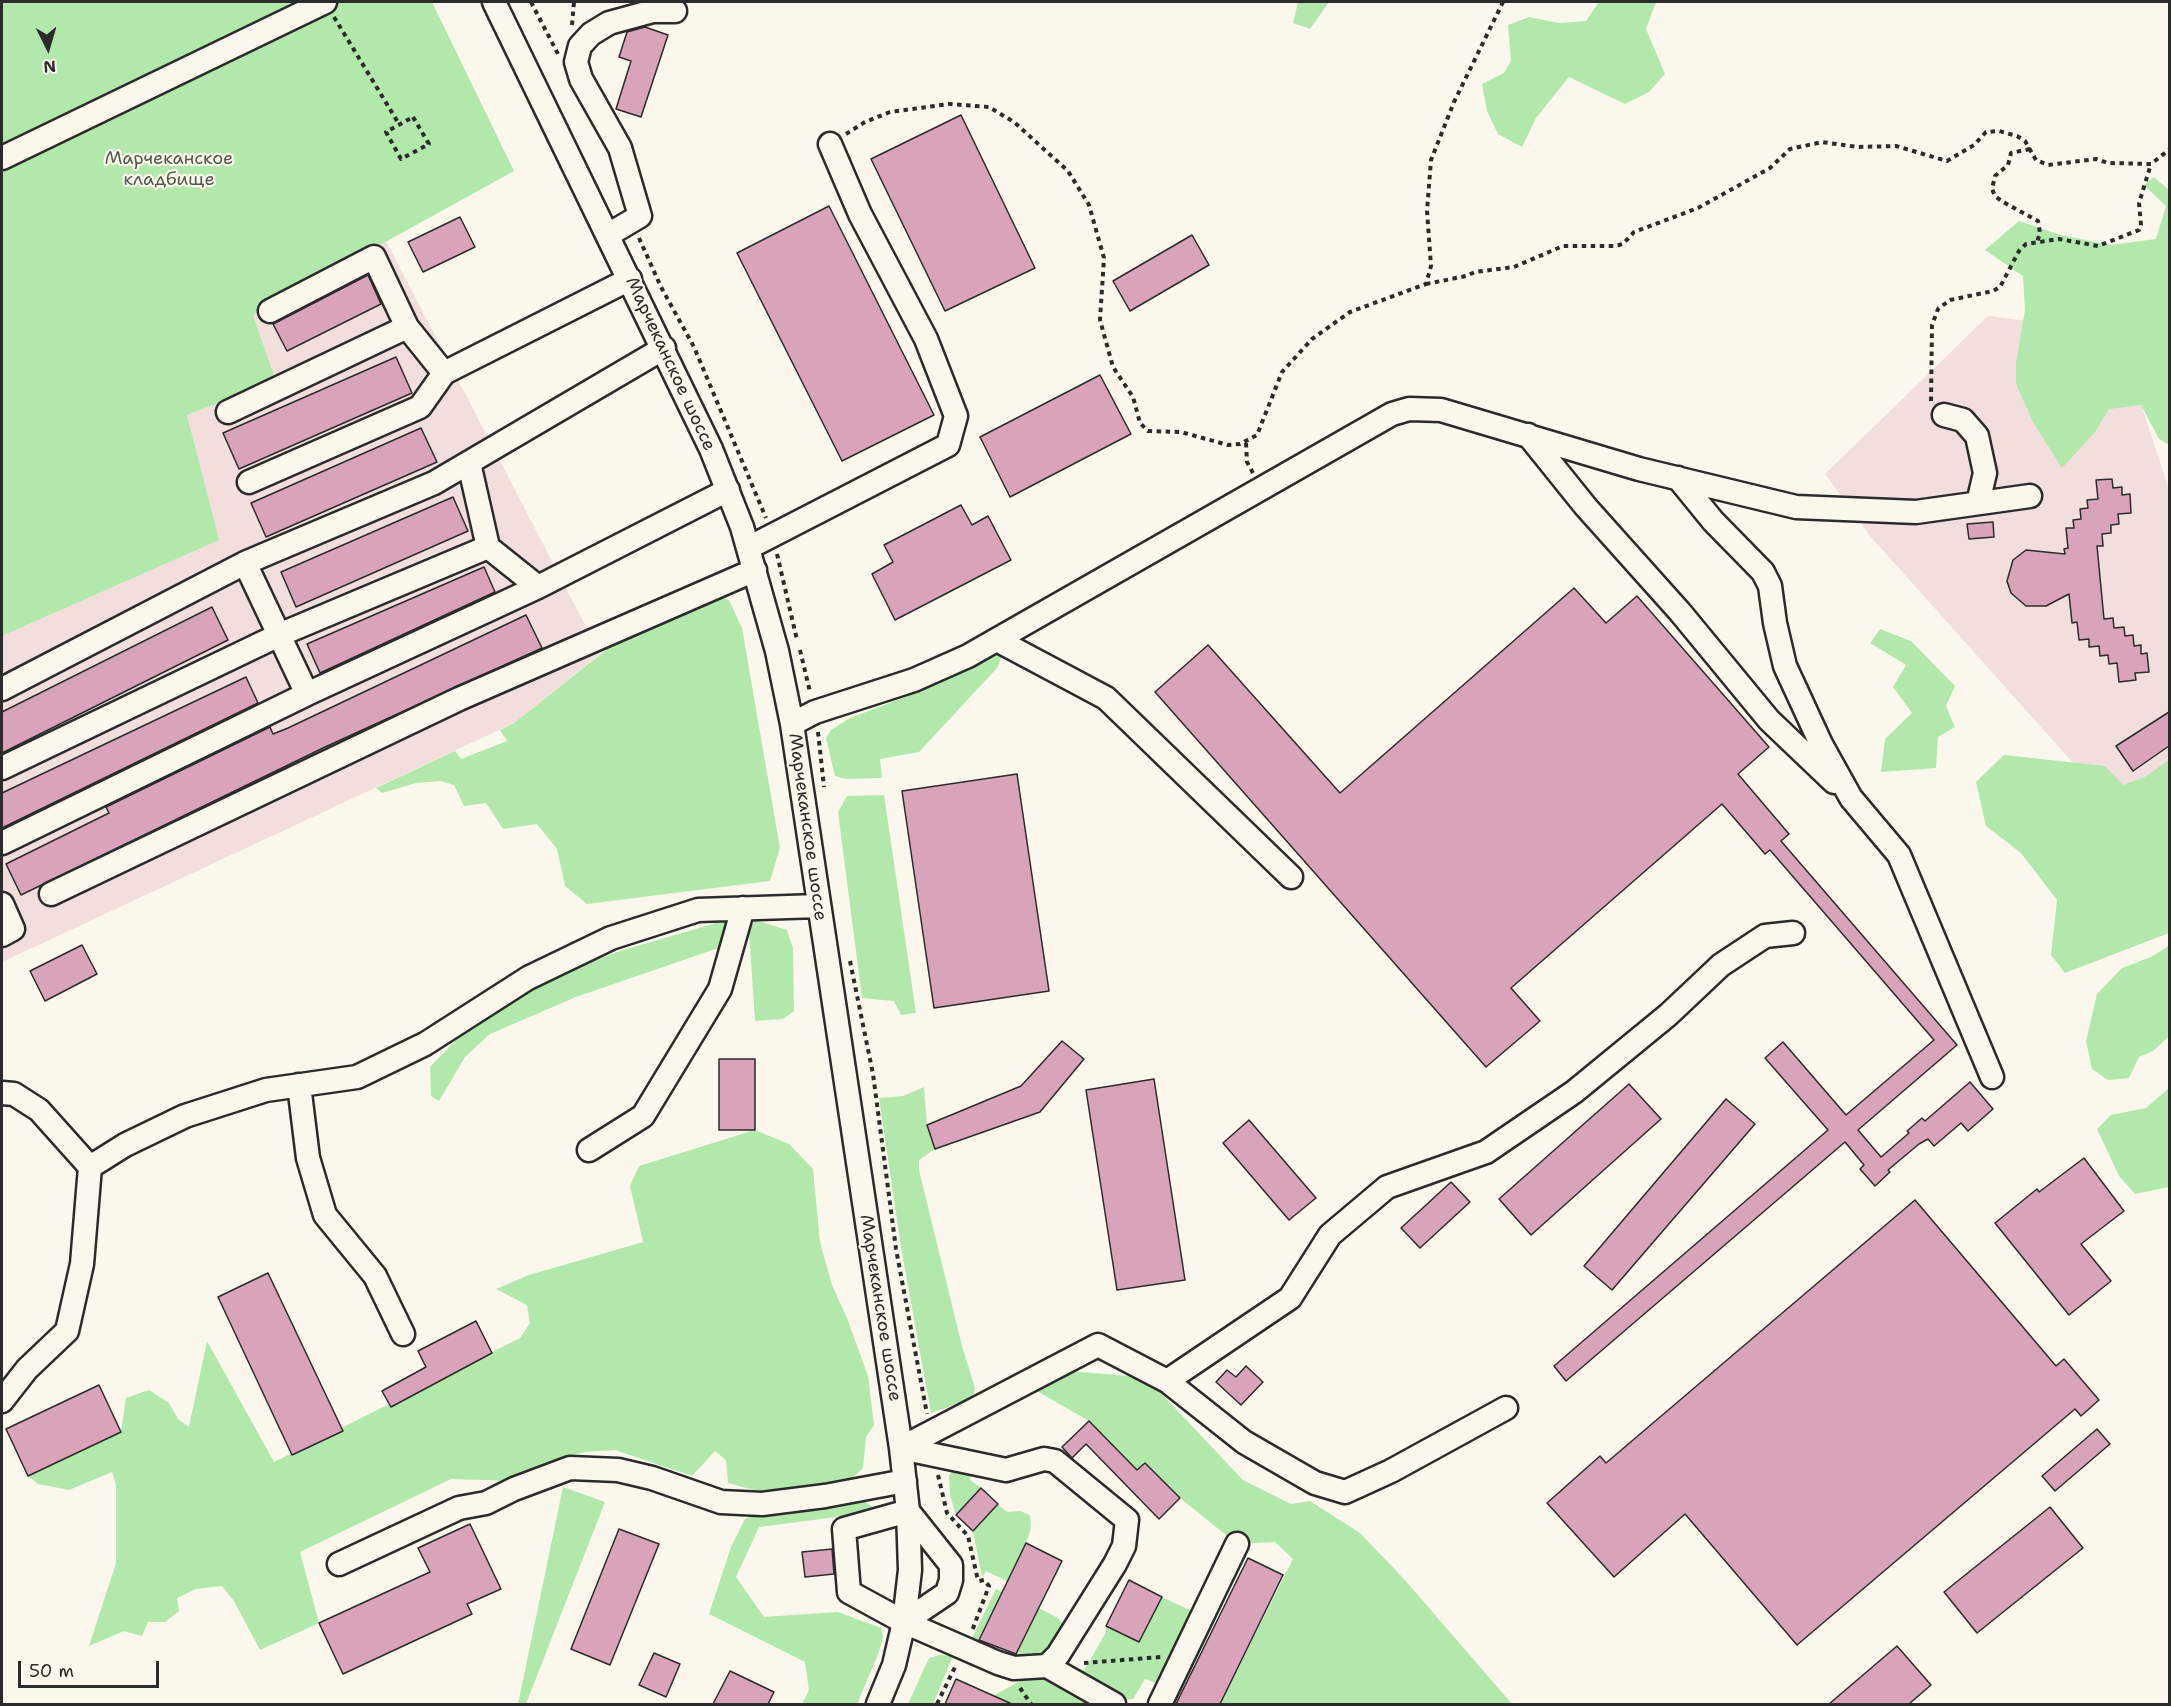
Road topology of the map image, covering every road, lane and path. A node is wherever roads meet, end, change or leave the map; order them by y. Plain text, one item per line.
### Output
1 (325, 2) edge
2 (494, 2) edge
3 (1503, 2) edge
4 (675, 11) dead end
5 (399, 124) junction
6 (830, 144) joint
7 (2030, 149) junction
8 (2169, 149) edge
9 (2, 158) edge
10 (2151, 164) junction
11 (608, 235) junction
12 (2037, 242) junction
13 (630, 279) junction
14 (1426, 284) junction
15 (270, 312) dead end
16 (408, 327) junction
17 (664, 348) junction
18 (444, 372) junction
19 (228, 412) dead end
20 (1944, 415) joint
21 (1528, 435) junction
22 (1246, 442) junction
23 (1247, 462) dead end
24 (469, 463) junction
25 (1678, 478) junction
26 (249, 482) dead end
27 (728, 490) junction
28 (2030, 496) dead end
29 (1978, 503) junction
30 (488, 547) junction
31 (748, 548) junction
32 (245, 563) junction
33 (755, 570) junction
34 (538, 587) junction
35 (279, 635) junction
36 (997, 640) junction
37 (2, 689) edge
38 (307, 694) junction
39 (792, 724) junction
40 (2, 768) edge
41 (1851, 798) junction
42 (2, 843) edge
43 (1291, 876) dead end
44 (51, 894) dead end
45 (2, 903) edge
46 (818, 906) junction
47 (743, 908) junction
48 (1793, 933) dead end
49 (2, 935) edge
50 (1992, 1077) dead end
51 (299, 1085) junction
52 (2, 1093) edge
53 (589, 1150) dead end
54 (90, 1167) junction
55 (403, 1334) dead end
56 (1167, 1381) junction
57 (2, 1401) edge
58 (1506, 1408) dead end
59 (901, 1448) junction
60 (905, 1481) junction
61 (908, 1511) junction
62 (1237, 1544) dead end
63 (339, 1564) dead end
64 (977, 1576) dead end
65 (984, 1580) dead end
66 (904, 1622) junction
67 (1185, 1652) junction
68 (1052, 1669) junction
69 (878, 1704) edge
70 (1114, 1704) edge
71 (1160, 1704) edge

1 - 5 path
1 - 9 street
2 - 11 street, Марчеканское шоссе
3 - 14 path
4 - 11 street
5 - 5 path
6 - 22 path
6 - 31 street
7 - 10 path
7 - 12 path
7 - 14 path
8 - 10 path
10 - 12 path
11 - 13 street, Марчеканское шоссе
12 - 20 path
13 - 17 street, Марчеканское шоссе
13 - 18 street
14 - 22 path
15 - 16 street
16 - 18 street
16 - 19 street
17 - 24 street
17 - 27 street, Марчеканское шоссе
18 - 26 street
20 - 29 street
21 - 25 street
21 - 36 street
21 - 41 street
22 - 23 path
24 - 30 street
24 - 32 street
25 - 29 street
25 - 41 street
27 - 31 street, Марчеканское шоссе
27 - 34 street
28 - 29 street
30 - 34 street
30 - 35 street
31 - 33 street, Марчеканское шоссе
32 - 35 street
32 - 37 street
33 - 39 street, Марчеканское шоссе
33 - 44 street
34 - 38 street
35 - 38 street
35 - 40 street
36 - 39 street
36 - 43 street
38 - 42 street
39 - 46 street, Марчеканское шоссе
41 - 50 street
45 - 49 street
46 - 47 street
46 - 59 street, Марчеканское шоссе
47 - 51 street
47 - 53 street
48 - 56 street
51 - 54 street
51 - 55 street
52 - 54 street
54 - 57 street
56 - 58 street
56 - 59 street
59 - 60 street, Марчеканское шоссе
59 - 68 street
60 - 61 street, Марчеканское шоссе
60 - 63 street
61 - 66 street, Марчеканское шоссе
61 - 66 street
61 - 66 street
62 - 67 street
64 - 65 path
66 - 68 street
66 - 69 street, Марчеканское шоссе
67 - 68 path
67 - 71 street
68 - 70 street

